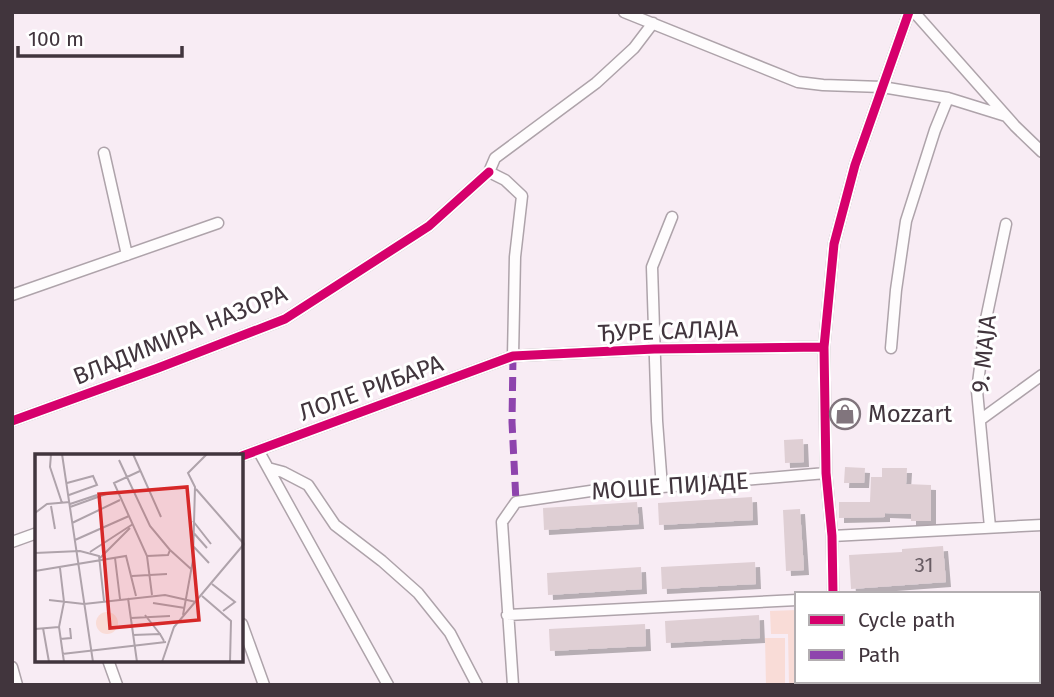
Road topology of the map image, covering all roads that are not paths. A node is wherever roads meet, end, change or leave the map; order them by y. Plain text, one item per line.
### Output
1 (624, 12) edge
2 (911, 12) edge
3 (653, 23) junction
4 (882, 87) junction
5 (948, 98) junction
6 (1006, 116) junction
7 (1042, 152) edge
8 (104, 153) dead end
9 (489, 172) junction
10 (672, 216) dead end
11 (218, 223) dead end
12 (1006, 224) dead end
13 (127, 255) junction
14 (12, 295) edge
15 (824, 347) junction
16 (891, 348) dead end
17 (654, 349) junction
18 (513, 356) junction
19 (1042, 375) edge
20 (980, 419) junction
21 (12, 421) edge
22 (258, 450) junction
23 (243, 456) edge
24 (268, 468) junction
25 (826, 473) junction
26 (662, 487) junction
27 (1042, 525) edge
28 (990, 527) junction
29 (35, 534) edge
30 (832, 536) junction
31 (12, 542) edge
32 (833, 592) edge
33 (795, 600) edge
34 (507, 615) junction
35 (243, 627) edge
36 (109, 662) edge
37 (12, 667) edge
38 (17, 685) edge
39 (117, 685) edge
40 (264, 685) edge
41 (388, 685) edge
42 (477, 685) edge
43 (513, 685) edge

1 - 3 street
2 - 4 street
2 - 6 street
3 - 4 street
3 - 9 street, ВЛАДИМИРА НАЗОРА
4 - 5 street
4 - 15 street
5 - 6 street
5 - 16 street
6 - 7 street
8 - 13 street
9 - 18 street
9 - 21 street, ВЛАДИМИРА НАЗОРА
10 - 17 street
11 - 13 street
12 - 20 street, 9. МАЈА
13 - 14 street
15 - 17 street, ЂУРЕ САЛАЈА
15 - 25 street
17 - 18 street, ЂУРЕ САЛАЈА
17 - 26 street
18 - 22 street, ЛОЛЕ РИБАРА
19 - 20 street
20 - 28 street, 9. МАЈА
22 - 23 street, ЛОЛЕ РИБАРА
22 - 24 street
24 - 41 street
24 - 42 street
25 - 26 street, МОШЕ ПИЈАДЕ
25 - 30 street
26 - 34 street, МОШЕ ПИЈАДЕ
27 - 28 street
28 - 30 street
29 - 31 street
30 - 32 street
33 - 34 street
34 - 43 street
35 - 40 street
36 - 39 street
37 - 38 street

